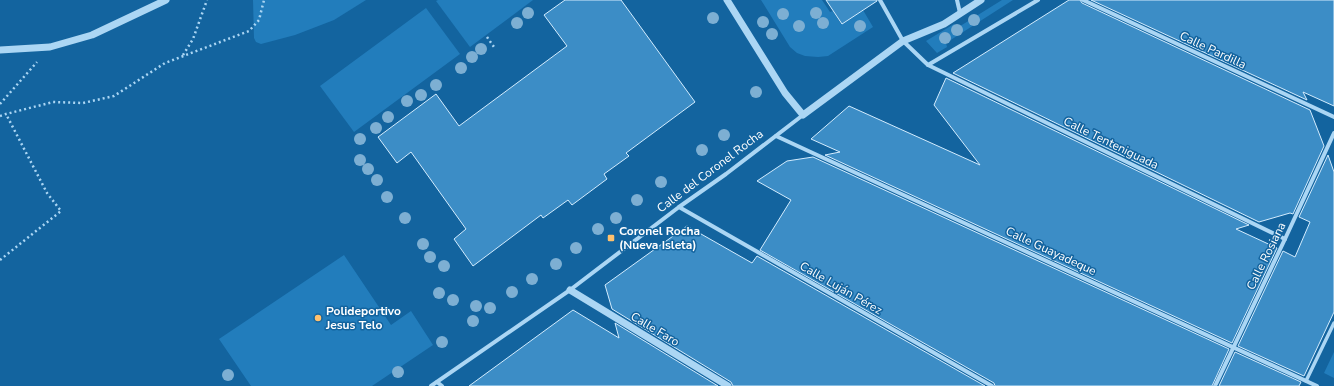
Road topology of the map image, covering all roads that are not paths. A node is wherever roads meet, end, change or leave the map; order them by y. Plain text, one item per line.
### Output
1 (166, 0) edge
2 (727, 0) edge
3 (880, 0) edge
4 (957, 0) edge
5 (981, 0) edge
6 (1038, 0) edge
7 (1083, 0) edge
8 (960, 13) junction
9 (903, 41) junction
10 (0, 50) edge
11 (928, 65) junction
12 (803, 115) junction
13 (1334, 117) edge
14 (1334, 134) edge
15 (776, 136) junction
16 (680, 207) junction
17 (1285, 239) junction
18 (570, 290) junction
19 (1334, 323) edge
20 (1233, 346) junction
21 (1306, 381) junction
22 (437, 382) junction
23 (431, 386) edge
24 (442, 386) edge
25 (728, 386) edge
26 (992, 386) edge
27 (1214, 386) edge
28 (1317, 386) edge

1 - 10 street
2 - 12 street
3 - 9 street, Calle Tenteniguada
4 - 8 street
5 - 8 street, Calle del Coronel Rocha
6 - 11 street
7 - 13 street, Calle Pardilla
8 - 9 street, Calle del Coronel Rocha
9 - 11 street, Calle Tenteniguada
9 - 12 street, Calle del Coronel Rocha
11 - 17 street, Calle Tenteniguada
12 - 15 street, Calle del Coronel Rocha
14 - 17 street, Calle Rosiana
15 - 16 street, Calle del Coronel Rocha
15 - 20 street, Calle Guayadeque
16 - 18 street, Calle del Coronel Rocha
16 - 26 street, Calle Luján Pérez
17 - 20 street, Calle Rosiana
18 - 22 street, Calle del Coronel Rocha
18 - 25 street, Calle Faro
19 - 21 street
20 - 21 street, Calle Guayadeque
20 - 27 street, Calle Rosiana
21 - 28 street, Calle Guayadeque
22 - 23 street, Calle del Coronel Rocha
22 - 24 street

